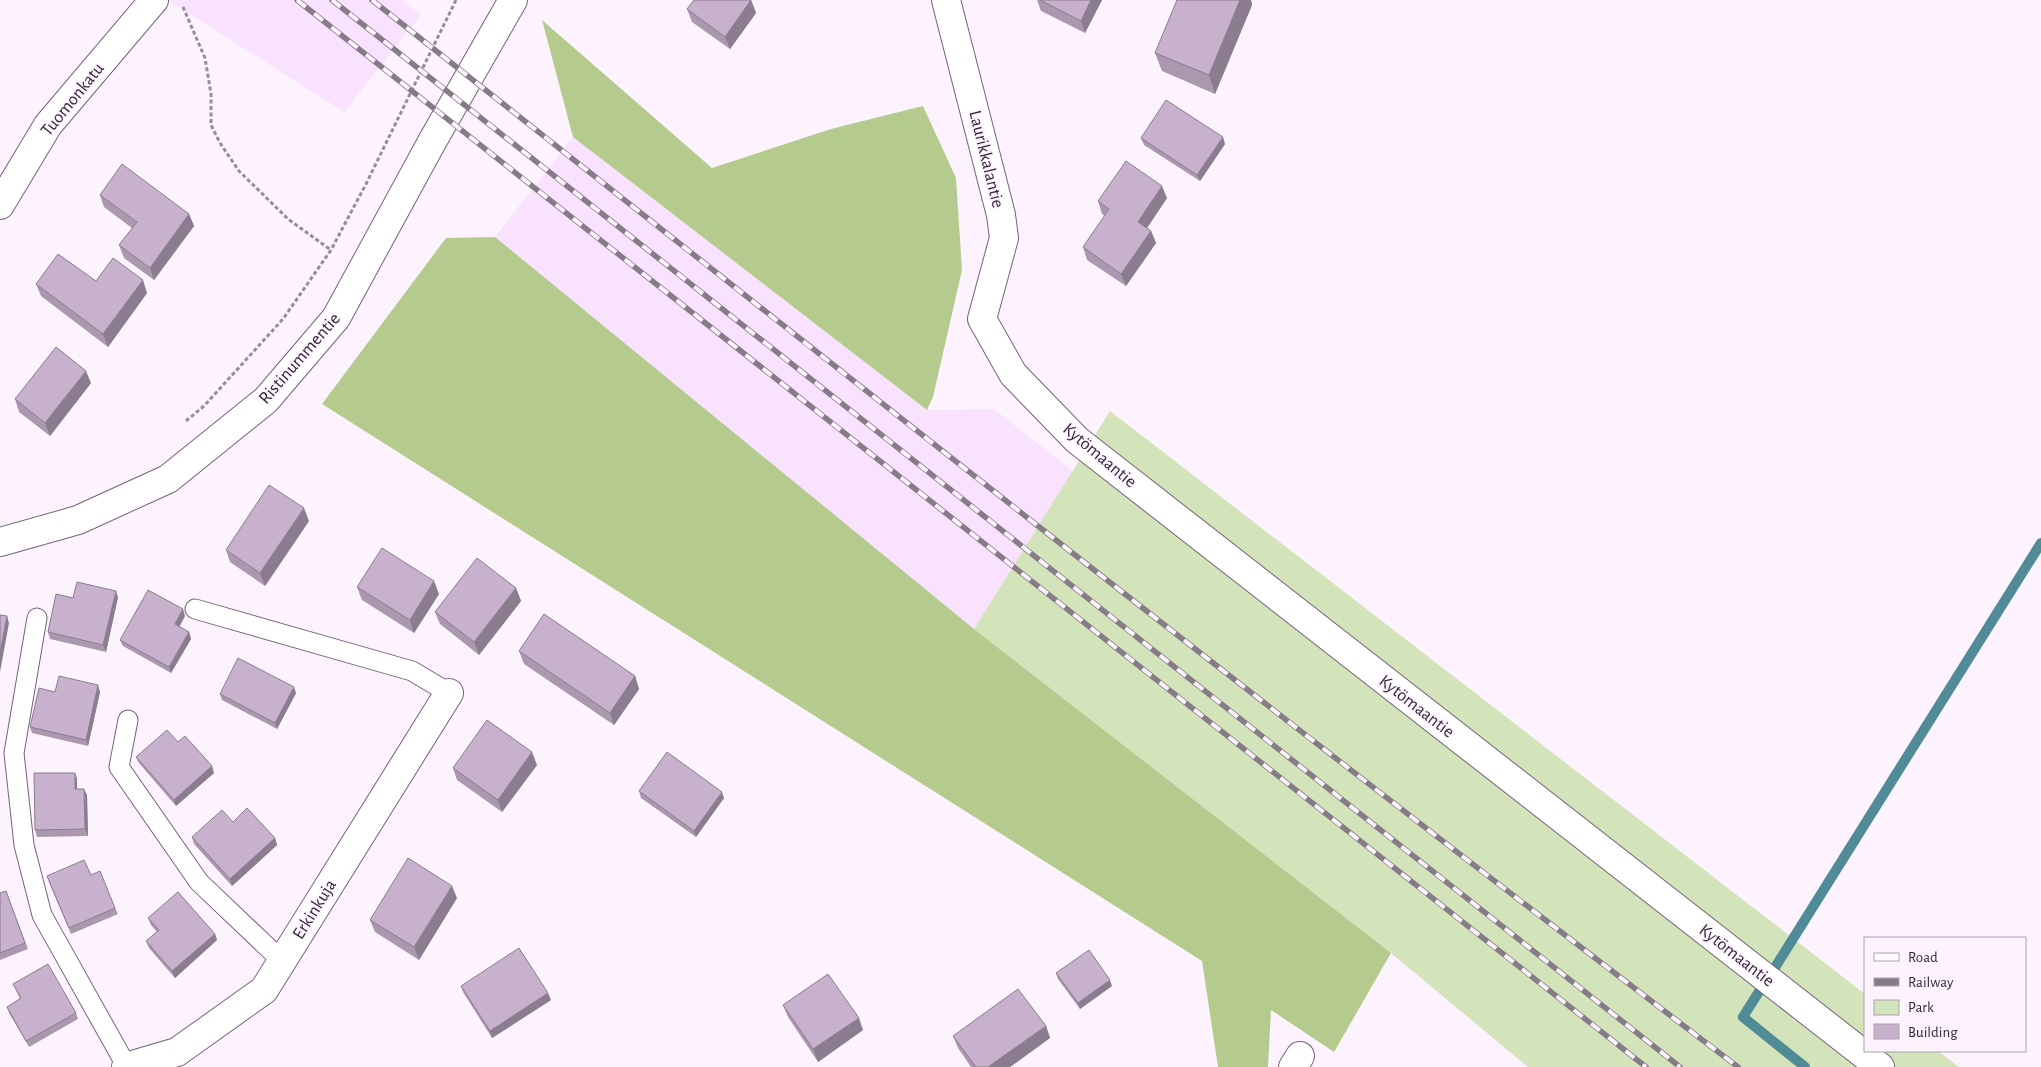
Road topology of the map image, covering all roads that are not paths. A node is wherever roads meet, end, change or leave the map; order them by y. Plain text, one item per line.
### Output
1 (513, 0) edge
2 (946, 0) edge
3 (167, 2) edge
4 (0, 205) edge
5 (982, 319) joint
6 (0, 542) edge
7 (195, 609) dead end
8 (37, 618) dead end
9 (449, 692) joint
10 (128, 720) dead end
11 (282, 961) junction
12 (126, 1067) edge
13 (1880, 1067) edge

1 - 6 street, Ristinummentie
2 - 5 street, Laurikkalantie
3 - 4 street, Tuomonkatu
5 - 13 street, Kytömaantie
7 - 9 lane
8 - 12 lane
9 - 11 street, Erkinkuja
10 - 11 lane
11 - 12 street, Erkinkuja

